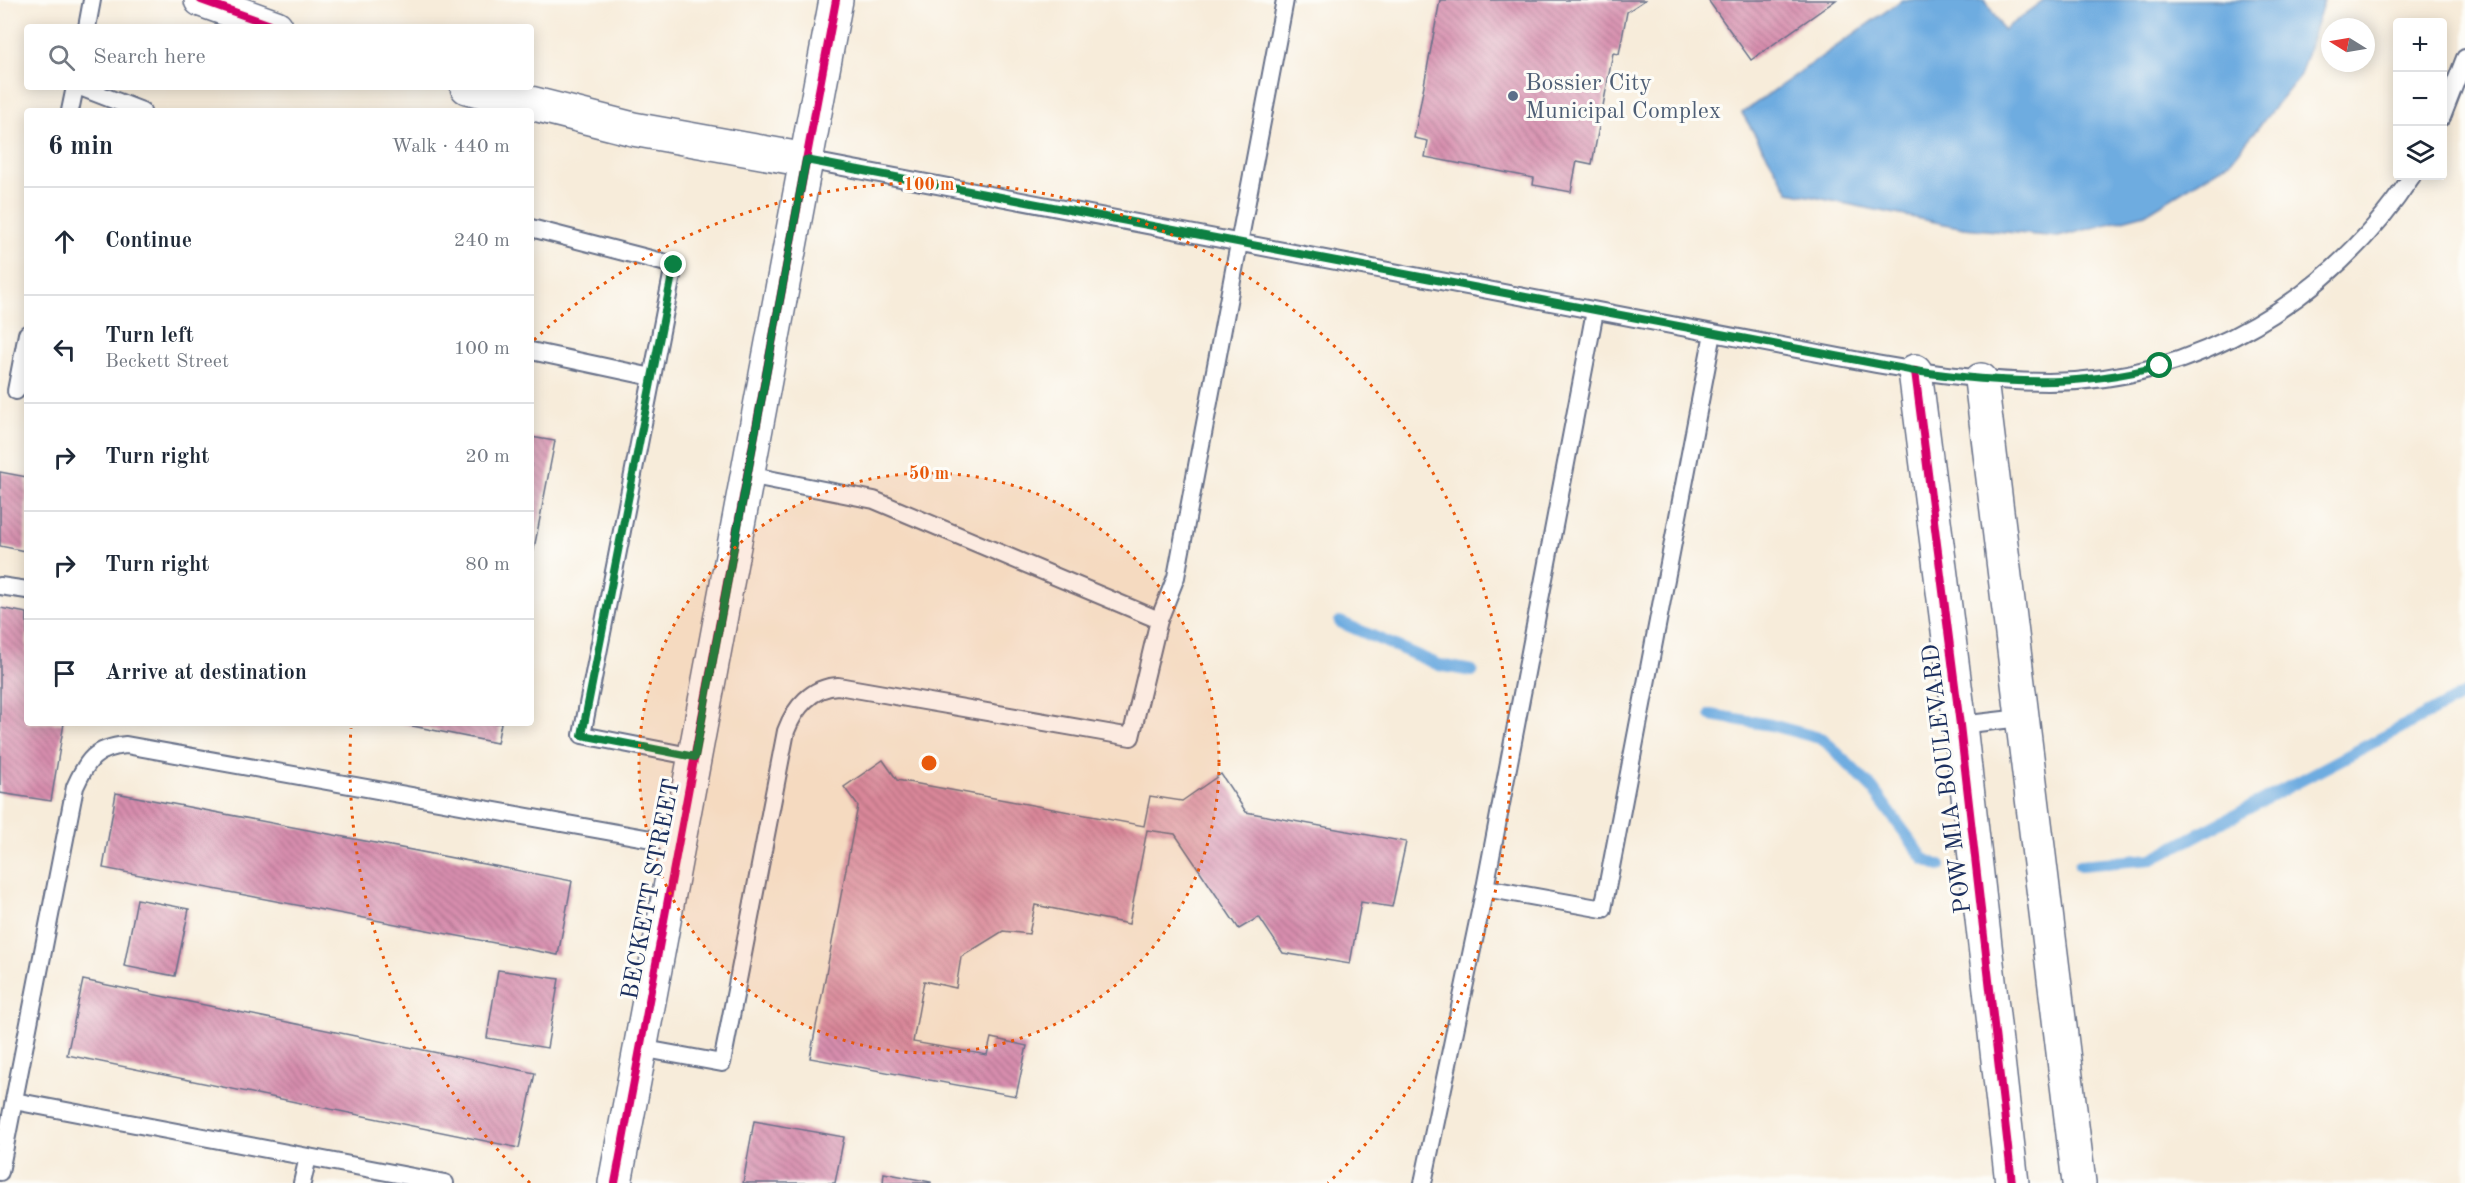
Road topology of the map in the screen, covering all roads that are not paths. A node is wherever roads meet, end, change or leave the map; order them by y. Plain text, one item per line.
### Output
1 (92, 0) edge
2 (201, 0) edge
3 (836, 0) edge
4 (1285, 0) edge
5 (88, 24) edge
6 (268, 24) edge
7 (2465, 58) edge
8 (74, 90) edge
9 (88, 90) edge
10 (479, 90) edge
11 (2447, 104) edge
12 (71, 108) edge
13 (134, 108) edge
14 (806, 160) junction
15 (2409, 180) edge
16 (534, 229) edge
17 (1239, 243) junction
18 (1595, 311) junction
19 (1713, 333) junction
20 (24, 350) edge
21 (534, 352) edge
22 (1915, 371) junction
23 (652, 377) junction
24 (1981, 380) junction
25 (16, 391) dead end
26 (748, 475) junction
27 (0, 586) edge
28 (24, 590) edge
29 (1159, 620) junction
30 (2021, 718) junction
31 (1960, 725) junction
32 (695, 757) junction
33 (679, 844) junction
34 (1485, 888) junction
35 (640, 1048) junction
36 (14, 1101) junction
37 (308, 1157) junction
38 (0, 1173) edge
39 (302, 1183) edge
40 (445, 1183) edge
41 (615, 1183) edge
42 (1423, 1183) edge
43 (2012, 1183) edge
44 (2079, 1183) edge

1 - 5 lane
2 - 6 street
3 - 14 street, BECKETT STREET
4 - 17 lane
7 - 11 lane
8 - 12 lane
9 - 13 lane
10 - 14 street
14 - 17 lane
14 - 26 street, BECKETT STREET
15 - 24 lane
16 - 23 lane
17 - 18 lane
17 - 29 lane
18 - 19 lane
18 - 34 lane
19 - 22 lane
19 - 34 lane
20 - 25 lane
21 - 23 lane
22 - 24 lane
22 - 31 street, POW MIA BOULEVARD
23 - 32 lane
24 - 30 street
26 - 29 lane
26 - 32 street, BECKETT STREET
27 - 28 lane
29 - 35 lane
30 - 31 lane
30 - 44 street
31 - 43 street, POW MIA BOULEVARD
32 - 33 street, BECKETT STREET
33 - 35 street, BECKETT STREET
33 - 36 lane
34 - 42 lane
35 - 41 street, BECKETT STREET
36 - 37 lane
36 - 38 lane
37 - 39 lane
37 - 40 lane

